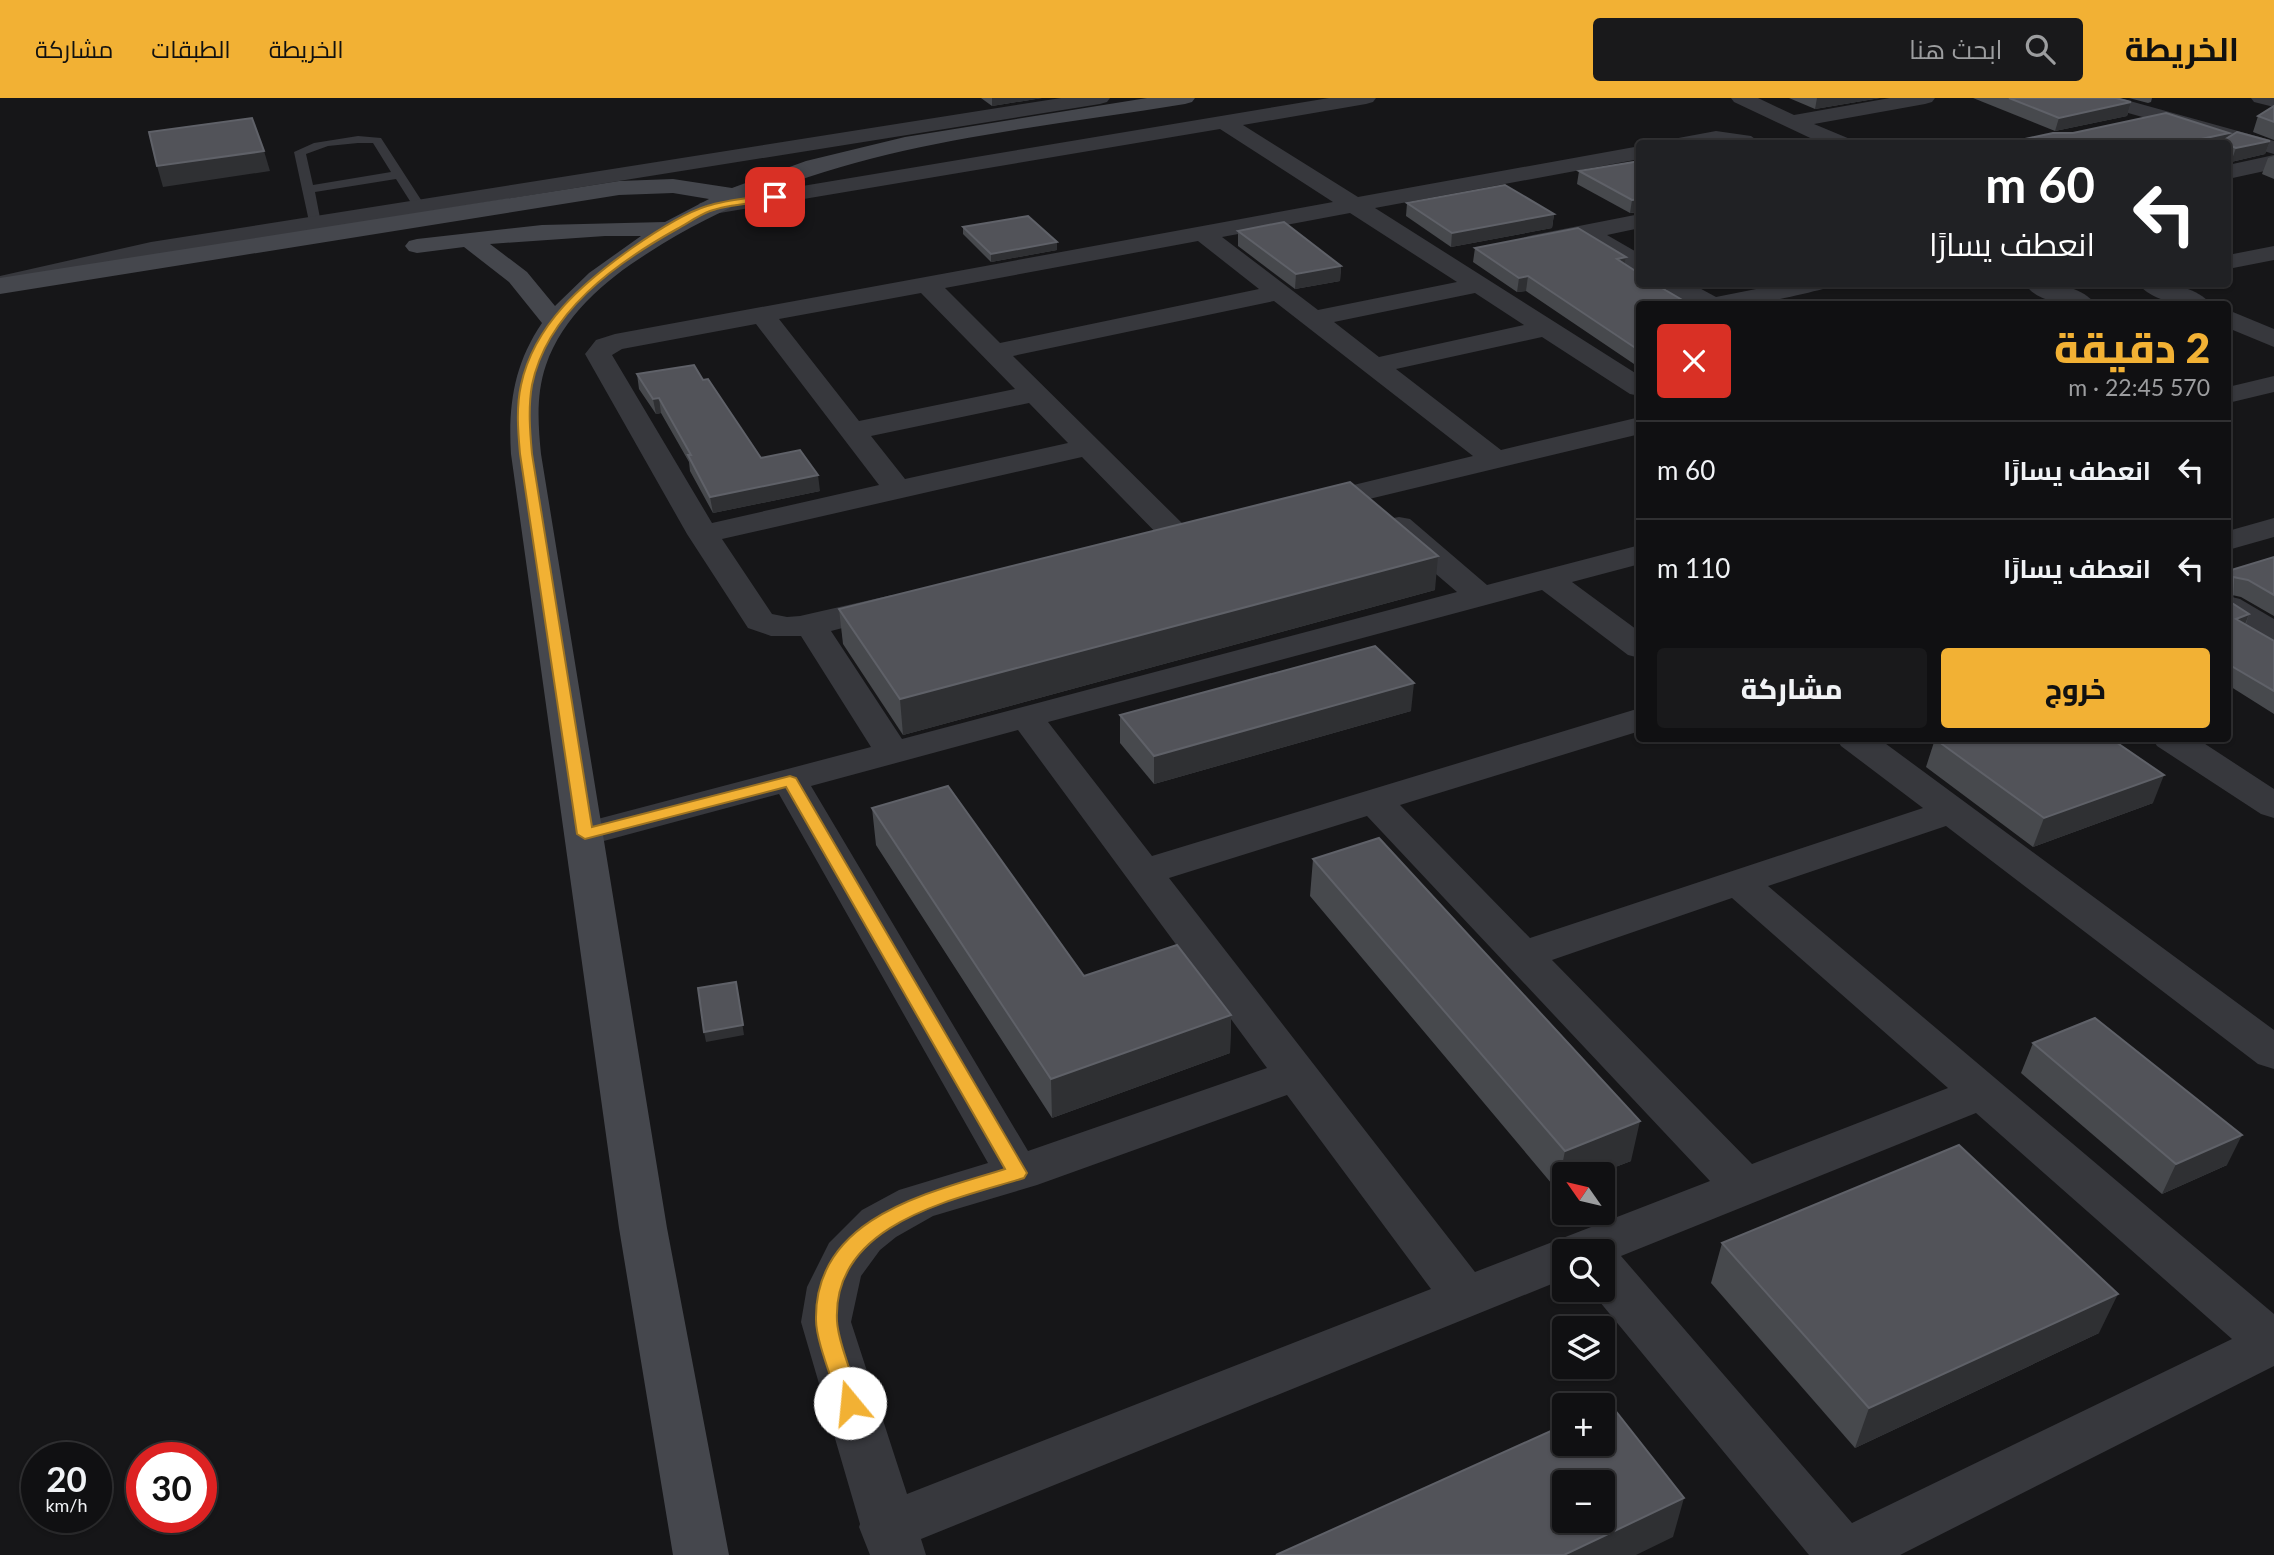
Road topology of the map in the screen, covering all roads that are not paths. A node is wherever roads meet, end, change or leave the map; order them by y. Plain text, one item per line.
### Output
1 (1366, 98) edge
2 (1741, 98) edge
3 (1925, 98) edge
4 (2096, 98) edge
5 (2261, 98) edge
6 (2274, 101) edge
7 (935, 103) dead end
8 (1101, 103) edge
9 (1207, 107) edge
10 (2163, 117) junction
11 (1793, 121) junction
12 (2125, 125) edge
13 (968, 126) junction
14 (1143, 135) junction
15 (1701, 140) edge
16 (1736, 140) edge
17 (1833, 140) edge
18 (2274, 148) edge
19 (1632, 158) edge
20 (2274, 162) edge
21 (2231, 171) edge
22 (397, 175) junction
23 (308, 189) junction
24 (722, 202) junction
25 (1354, 205) junction
26 (419, 206) junction
27 (1636, 222) edge
28 (315, 223) junction
29 (395, 223) junction
30 (667, 229) junction
31 (1200, 232) junction
32 (1585, 232) junction
33 (469, 239) junction
34 (416, 246) junction
35 (1505, 247) edge
36 (390, 250) dead end
37 (1478, 252) edge
38 (208, 253) junction
39 (2274, 253) edge
40 (1438, 259) junction
41 (2231, 261) edge
42 (1636, 262) edge
43 (202, 280) dead end
44 (927, 284) junction
45 (0, 285) edge
46 (1478, 285) junction
47 (1679, 287) edge
48 (1800, 287) edge
49 (2045, 287) edge
50 (2158, 287) edge
51 (1279, 292) junction
52 (1705, 301) edge
53 (1732, 301) edge
54 (2075, 301) edge
55 (2190, 301) edge
56 (762, 314) junction
57 (1313, 319) junction
58 (2231, 319) edge
59 (555, 322) junction
60 (1545, 328) junction
61 (2274, 340) edge
62 (994, 352) junction
63 (1374, 366) junction
64 (2231, 374) edge
65 (1634, 380) edge
66 (2266, 386) edge
67 (1035, 393) junction
68 (2231, 395) edge
69 (1636, 426) edge
70 (852, 430) junction
71 (1088, 447) junction
72 (1496, 460) junction
73 (898, 489) junction
74 (1360, 493) junction
75 (1282, 511) edge
76 (2274, 527) edge
77 (703, 534) junction
78 (2231, 540) edge
79 (1149, 543) edge
80 (1636, 555) edge
81 (1548, 579) junction
82 (1481, 596) junction
83 (919, 598) edge
84 (2231, 608) edge
85 (810, 624) junction
86 (2274, 633) edge
87 (1636, 645) edge
88 (1026, 717) junction
89 (1636, 720) edge
90 (1859, 742) edge
91 (2176, 742) edge
92 (893, 753) junction
93 (790, 781) junction
94 (1374, 801) junction
95 (2274, 806) edge
96 (1951, 811) junction
97 (585, 834) junction
98 (1144, 872) junction
99 (1738, 882) junction
100 (1522, 955) junction
101 (2274, 1053) edge
102 (1297, 1074) junction
103 (1984, 1092) junction
104 (1017, 1173) junction
105 (1745, 1187) junction
106 (1615, 1243) edge
107 (1552, 1267) edge
108 (1615, 1291) edge
109 (1465, 1297) junction
110 (2273, 1342) edge
111 (892, 1541) edge
112 (701, 1555) edge
113 (1844, 1555) edge

1 - 9 street
2 - 11 street
3 - 11 street
4 - 10 street
5 - 6 street
7 - 13 street
8 - 9 main road
8 - 13 main road
9 - 14 street
9 - 25 street
10 - 12 street
10 - 18 street
11 - 17 street
13 - 14 street
13 - 24 main road
13 - 26 street
14 - 24 street
15 - 16 street
19 - 25 street
20 - 21 street
22 - 23 lane
22 - 23 lane
22 - 26 lane
23 - 28 lane
24 - 29 main road
24 - 30 main road
25 - 31 street
25 - 40 street
26 - 28 street
27 - 32 street
28 - 45 street
29 - 34 main road
29 - 38 main road
30 - 33 main road
30 - 59 main road
31 - 44 street
31 - 51 street
32 - 35 street
32 - 42 street
33 - 34 main road
33 - 59 main road
34 - 36 main road
37 - 40 street
38 - 43 main road
38 - 45 main road
39 - 41 street
40 - 46 street
44 - 56 street
44 - 62 street
46 - 57 street
46 - 60 street
47 - 52 street
48 - 53 street
49 - 54 street
50 - 55 street
51 - 57 street
51 - 62 street
56 - 70 street
56 - 77 street
57 - 63 street
58 - 61 street
59 - 97 main road
60 - 63 street
60 - 65 street
62 - 67 street
63 - 72 street
64 - 66 street
66 - 68 street
67 - 70 street
67 - 71 street
69 - 72 street
70 - 73 street
71 - 73 street
71 - 79 street
72 - 74 street
73 - 77 street
74 - 75 street
74 - 82 street
76 - 78 street
77 - 85 street
80 - 81 street
81 - 82 street
81 - 87 street
82 - 88 street
83 - 85 street
84 - 86 street
85 - 92 street
88 - 92 street
88 - 98 street
89 - 94 street
90 - 96 street
91 - 95 street
92 - 93 street
93 - 97 street
93 - 104 street
94 - 98 street
94 - 100 street
96 - 99 street
96 - 101 street
97 - 112 main road
98 - 102 street
99 - 100 street
99 - 103 street
100 - 105 street
102 - 104 street
102 - 109 street
103 - 105 street
103 - 110 street
104 - 111 street
105 - 106 street
107 - 109 street
108 - 113 street
109 - 111 street
110 - 113 street

